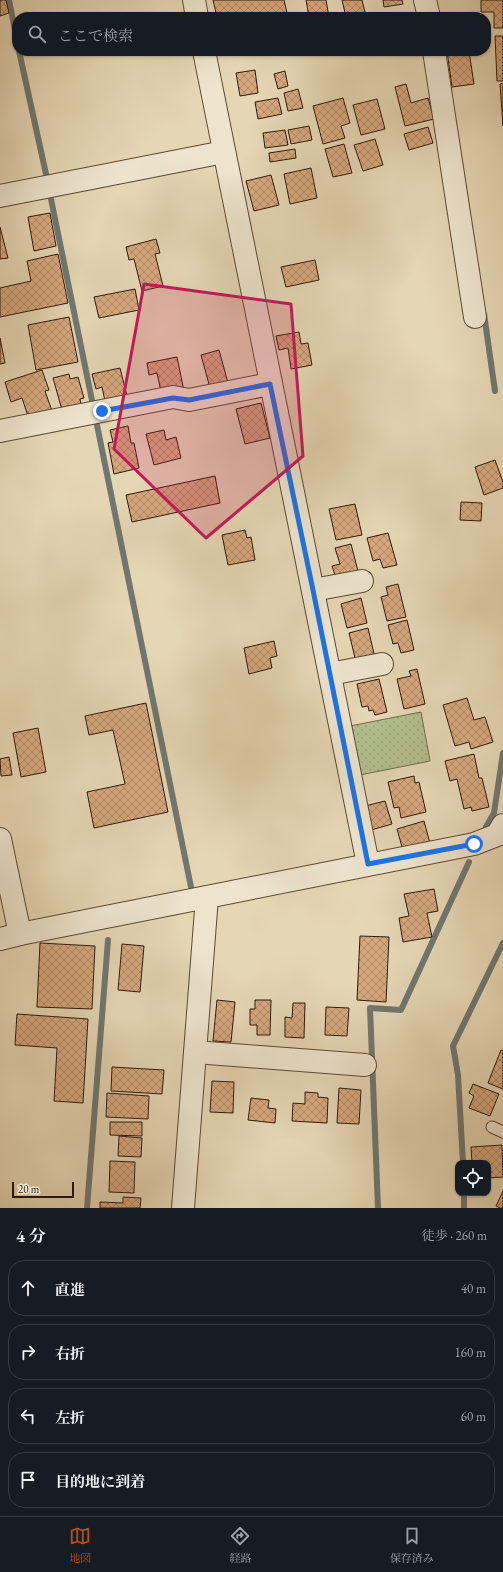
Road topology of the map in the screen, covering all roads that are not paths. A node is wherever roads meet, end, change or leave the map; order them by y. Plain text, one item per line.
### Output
1 (194, 0) edge
2 (425, 0) edge
3 (196, 12) edge
4 (428, 12) edge
5 (205, 56) edge
6 (435, 56) edge
7 (224, 152) junction
8 (0, 196) edge
9 (475, 317) dead end
10 (270, 384) junction
11 (0, 431) edge
12 (362, 581) dead end
13 (313, 590) junction
14 (382, 664) dead end
15 (330, 674) junction
16 (503, 824) edge
17 (0, 839) edge
18 (368, 864) junction
19 (207, 897) junction
20 (10, 937) edge
21 (195, 1052) junction
22 (365, 1065) dead end
23 (492, 1127) dead end
24 (503, 1132) edge
25 (183, 1208) edge

1 - 3 street
2 - 4 street
5 - 7 street
6 - 9 street
7 - 8 street
7 - 10 street
10 - 11 street
10 - 13 street
12 - 13 street
13 - 15 street
14 - 15 street
15 - 18 street
16 - 18 street
17 - 20 street
18 - 19 street
19 - 20 street
19 - 21 street
21 - 22 street
21 - 25 street
23 - 24 lane

